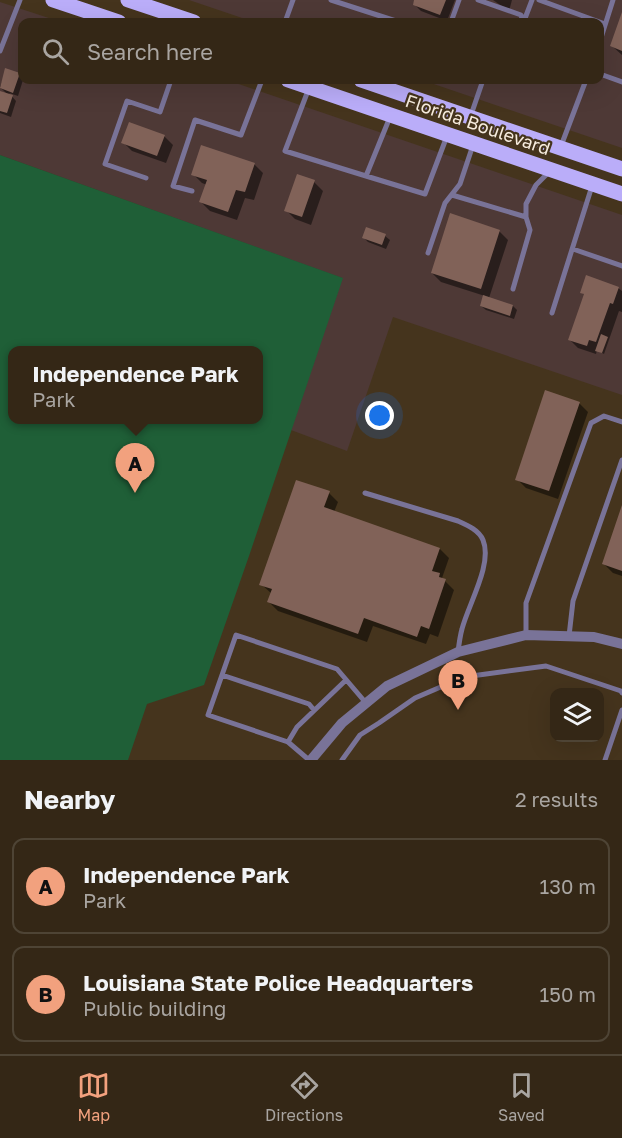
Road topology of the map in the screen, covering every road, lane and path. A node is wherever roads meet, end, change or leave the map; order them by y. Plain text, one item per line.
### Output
1 (20, 0) edge
2 (54, 0) edge
3 (293, 0) edge
4 (331, 0) edge
5 (459, 0) edge
6 (478, 0) edge
7 (532, 0) edge
8 (539, 0) edge
9 (613, 0) edge
10 (136, 1) edge
11 (107, 18) edge
12 (183, 18) edge
13 (286, 18) edge
14 (387, 18) edge
15 (452, 18) edge
16 (522, 18) edge
17 (525, 18) edge
18 (588, 18) edge
19 (605, 24) joint
20 (604, 27) edge
21 (0, 51) edge
22 (604, 75) edge
23 (622, 82) edge
24 (170, 84) edge
25 (260, 84) edge
26 (301, 84) edge
27 (373, 84) edge
28 (482, 84) edge
29 (584, 84) edge
30 (310, 87) junction
31 (391, 115) junction
32 (471, 117) junction
33 (448, 134) junction
34 (473, 143) junction
35 (560, 148) junction
36 (622, 168) edge
37 (551, 170) junction
38 (366, 176) junction
39 (146, 178) dead end
40 (593, 184) junction
41 (192, 191) dead end
42 (622, 194) edge
43 (452, 195) junction
44 (526, 217) junction
45 (573, 249) junction
46 (428, 253) dead end
47 (622, 266) edge
48 (513, 289) dead end
49 (552, 313) dead end
50 (622, 422) edge
51 (622, 460) edge
52 (365, 493) dead end
53 (525, 635) junction
54 (569, 636) junction
55 (622, 644) edge
56 (458, 652) junction
57 (222, 675) junction
58 (346, 681) junction
59 (622, 693) edge
60 (366, 703) junction
61 (314, 710) junction
62 (622, 710) edge
63 (288, 742) junction
64 (310, 760) edge
65 (342, 760) edge
66 (605, 760) edge

1 - 21 lane
2 - 11 main road
3 - 13 lane
4 - 14 lane
5 - 15 lane
6 - 16 lane
7 - 17 lane
8 - 18 lane
9 - 19 lane
10 - 12 main road
19 - 20 lane
22 - 23 lane
24 - 39 lane
25 - 41 lane
26 - 30 main road, Florida Boulevard
27 - 32 main road, Florida Boulevard
28 - 32 lane
29 - 35 lane
30 - 31 main road, Florida Boulevard
30 - 38 lane
31 - 33 main road, Florida Boulevard
31 - 38 lane
32 - 35 main road, Florida Boulevard
33 - 34 main road, Florida Boulevard
33 - 38 lane
34 - 37 main road, Florida Boulevard
34 - 43 lane
35 - 36 main road, Florida Boulevard
35 - 37 main road
37 - 40 main road, Florida Boulevard
37 - 44 lane
40 - 42 main road, Florida Boulevard
40 - 45 lane
43 - 44 lane
43 - 46 lane
44 - 48 lane
45 - 47 lane
45 - 49 lane
50 - 53 lane
51 - 54 lane
52 - 56 lane
53 - 54 street
53 - 56 street
54 - 55 street
56 - 60 street
57 - 58 lane
57 - 61 lane
57 - 63 lane
58 - 60 lane
58 - 61 lane
59 - 65 lane
60 - 64 street
61 - 63 lane
62 - 66 lane
63 - 64 lane

